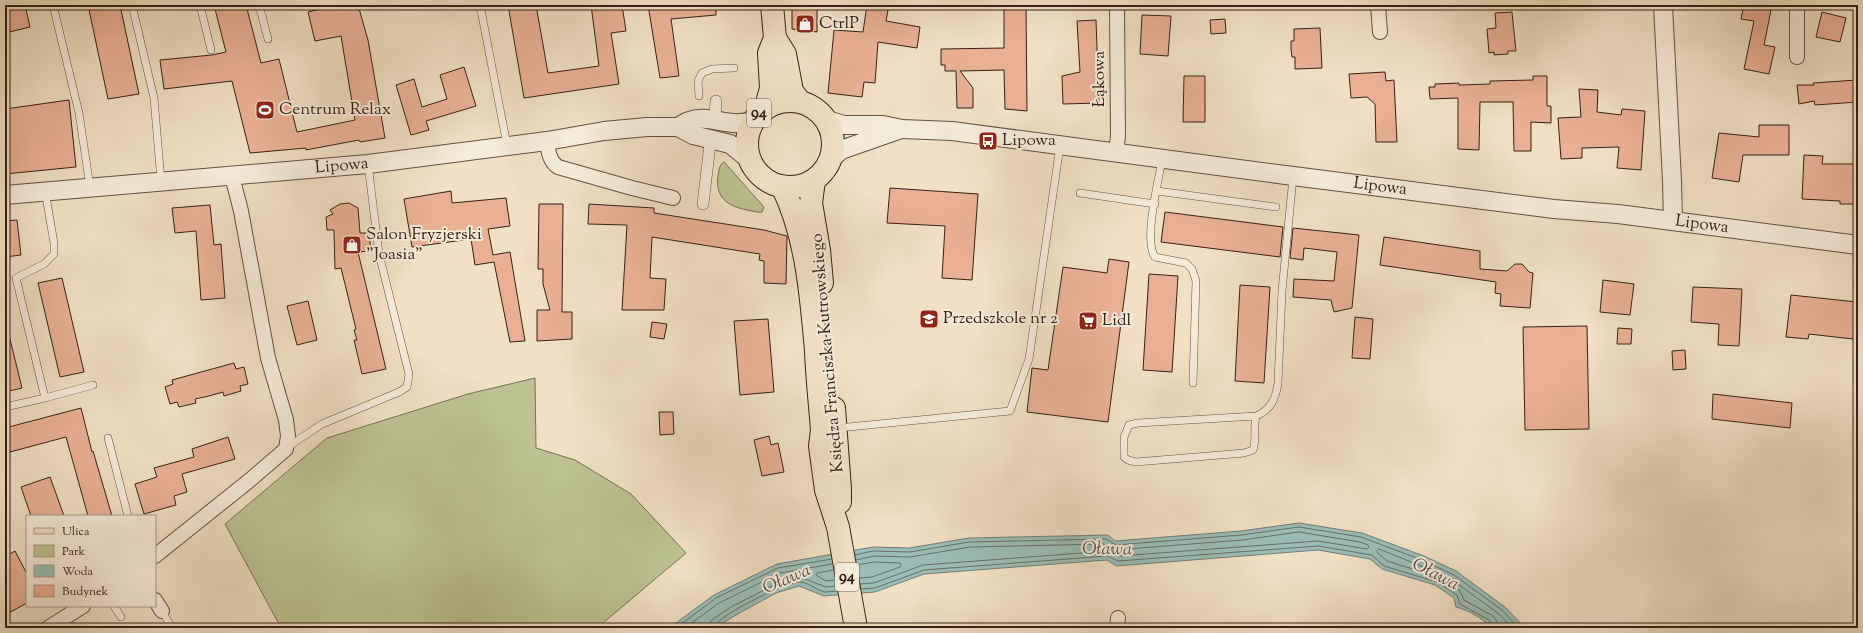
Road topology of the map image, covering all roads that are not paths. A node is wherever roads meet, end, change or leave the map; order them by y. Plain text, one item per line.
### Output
1 (53, 5) edge
2 (132, 5) edge
3 (200, 5) edge
4 (259, 5) edge
5 (480, 5) edge
6 (772, 5) edge
7 (1117, 5) edge
8 (1378, 5) edge
9 (1663, 5) edge
10 (1797, 5) edge
11 (1380, 32) dead end
12 (775, 38) junction
13 (268, 39) dead end
14 (211, 50) dead end
15 (1797, 56) dead end
16 (734, 68) dead end
17 (699, 96) dead end
18 (716, 101) dead end
19 (800, 102) junction
20 (760, 114) junction
21 (715, 117) dead end
22 (826, 120) junction
23 (678, 127) junction
24 (902, 129) junction
25 (547, 140) junction
26 (710, 144) dead end
27 (507, 145) junction
28 (1060, 145) junction
29 (1116, 153) junction
30 (831, 159) junction
31 (1162, 159) junction
32 (750, 160) junction
33 (368, 164) junction
34 (232, 176) junction
35 (1293, 176) junction
36 (814, 180) junction
37 (161, 181) junction
38 (782, 186) junction
39 (90, 188) junction
40 (45, 191) junction
41 (1157, 191) junction
42 (1080, 193) dead end
43 (5, 195) edge
44 (674, 198) dead end
45 (703, 204) dead end
46 (1155, 204) junction
47 (1276, 207) dead end
48 (1673, 221) junction
49 (1858, 245) edge
50 (1193, 383) dead end
51 (93, 385) dead end
52 (44, 398) junction
53 (5, 407) edge
54 (1256, 416) junction
55 (829, 429) junction
56 (108, 438) dead end
57 (286, 449) junction
58 (128, 515) edge
59 (156, 555) edge
60 (159, 606) edge
61 (81, 607) edge
62 (115, 607) edge
63 (121, 617) dead end
64 (48, 628) edge
65 (172, 628) edge
66 (856, 628) edge

1 - 39 lane
2 - 37 lane
3 - 14 lane
4 - 13 lane
5 - 27 lane
6 - 12 main road, 94
7 - 29 street, Łąkowa
8 - 11 street
9 - 48 street
10 - 15 street
12 - 19 main road, 94
12 - 20 main road, 94
16 - 17 lane
18 - 21 street
19 - 20 main road, 94
19 - 22 main road, 94
20 - 23 street, Lipowa
20 - 32 main road, 94
22 - 24 street, Lipowa
22 - 30 main road, 94
23 - 25 street, Lipowa
23 - 32 street, Lipowa
24 - 28 street, Lipowa
24 - 30 street, Lipowa
25 - 27 street, Lipowa
25 - 44 street
26 - 45 street
27 - 33 street, Lipowa
28 - 29 street, Lipowa
28 - 55 lane
29 - 31 street, Lipowa
30 - 36 main road, 94
31 - 35 street, Lipowa
31 - 41 lane
32 - 38 main road, 94
33 - 34 street, Lipowa
33 - 57 lane
34 - 37 street, Lipowa
34 - 57 street
35 - 48 street, Lipowa
35 - 54 lane
36 - 38 main road, 94
36 - 55 main road, Księdza Franciszka Kutrowskiego / 94
37 - 39 street, Lipowa
38 - 55 main road, Księdza Franciszka Kutrowskiego / 94
39 - 40 street, Lipowa
40 - 43 street, Lipowa
40 - 52 lane
41 - 46 lane
41 - 47 lane
42 - 46 lane
46 - 50 lane
48 - 49 street, Lipowa
51 - 52 lane
52 - 53 lane
54 - 54 lane
55 - 66 main road, Księdza Franciszka Kutrowskiego / 94
56 - 58 lane
57 - 59 street
60 - 65 lane
61 - 64 street
62 - 63 lane

